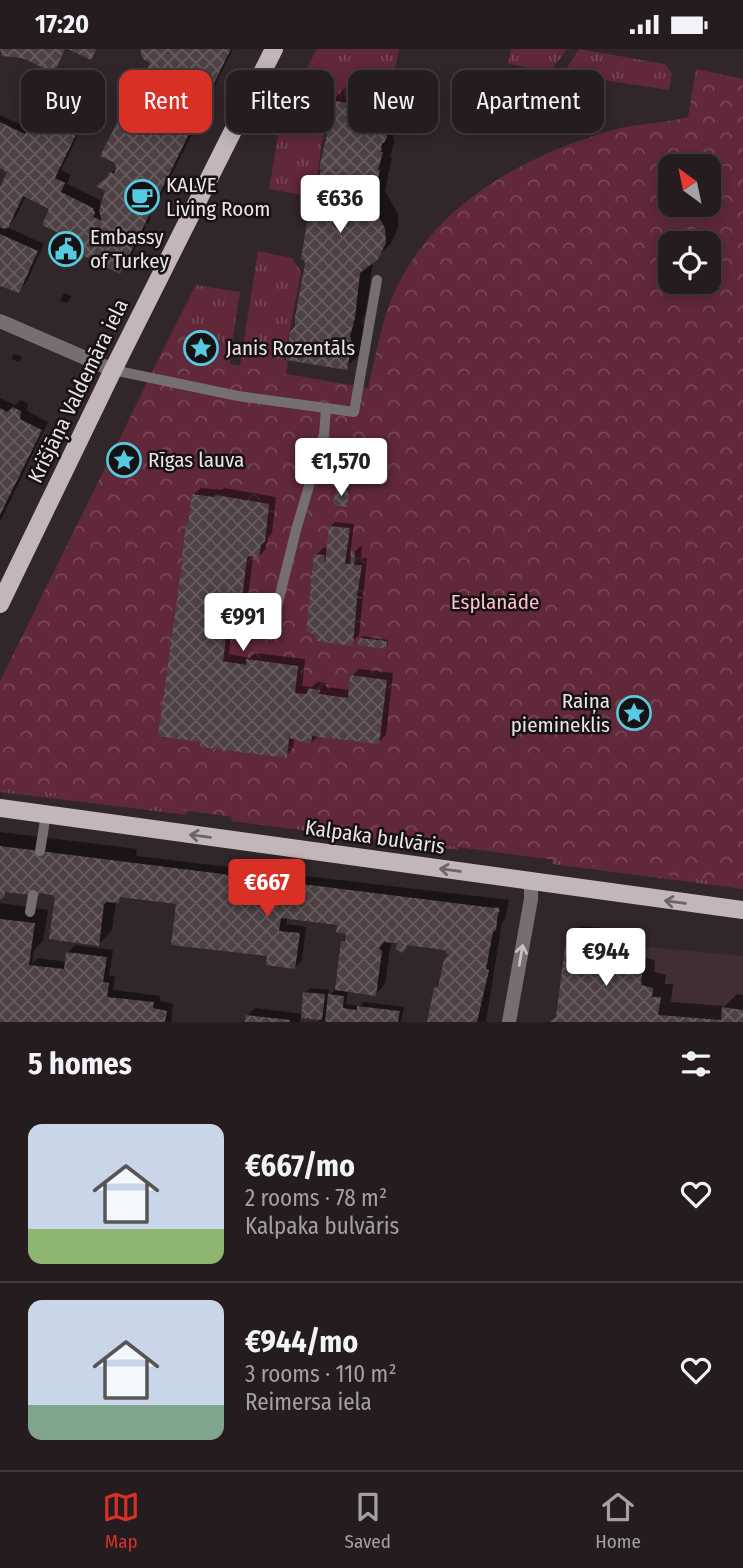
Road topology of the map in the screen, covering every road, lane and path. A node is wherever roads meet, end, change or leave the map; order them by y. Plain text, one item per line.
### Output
1 (274, 49) edge
2 (377, 280) dead end
3 (0, 321) edge
4 (113, 370) junction
5 (326, 408) junction
6 (0, 604) edge
7 (271, 635) dead end
8 (0, 808) edge
9 (46, 814) junction
10 (40, 851) dead end
11 (531, 882) junction
12 (33, 895) dead end
13 (743, 911) edge
14 (30, 912) dead end
15 (509, 1022) edge

1 - 4 main road, Krišjāņa Valdemāra iela
2 - 5 lane
3 - 4 street
4 - 5 lane
4 - 6 main road, Krišjāņa Valdemāra iela
5 - 7 lane
8 - 9 main road, Kalpaka bulvāris
9 - 10 lane
11 -> 9 main road, Kalpaka bulvāris
13 -> 11 main road, Kalpaka bulvāris
15 -> 11 street
12 - 14 lane

